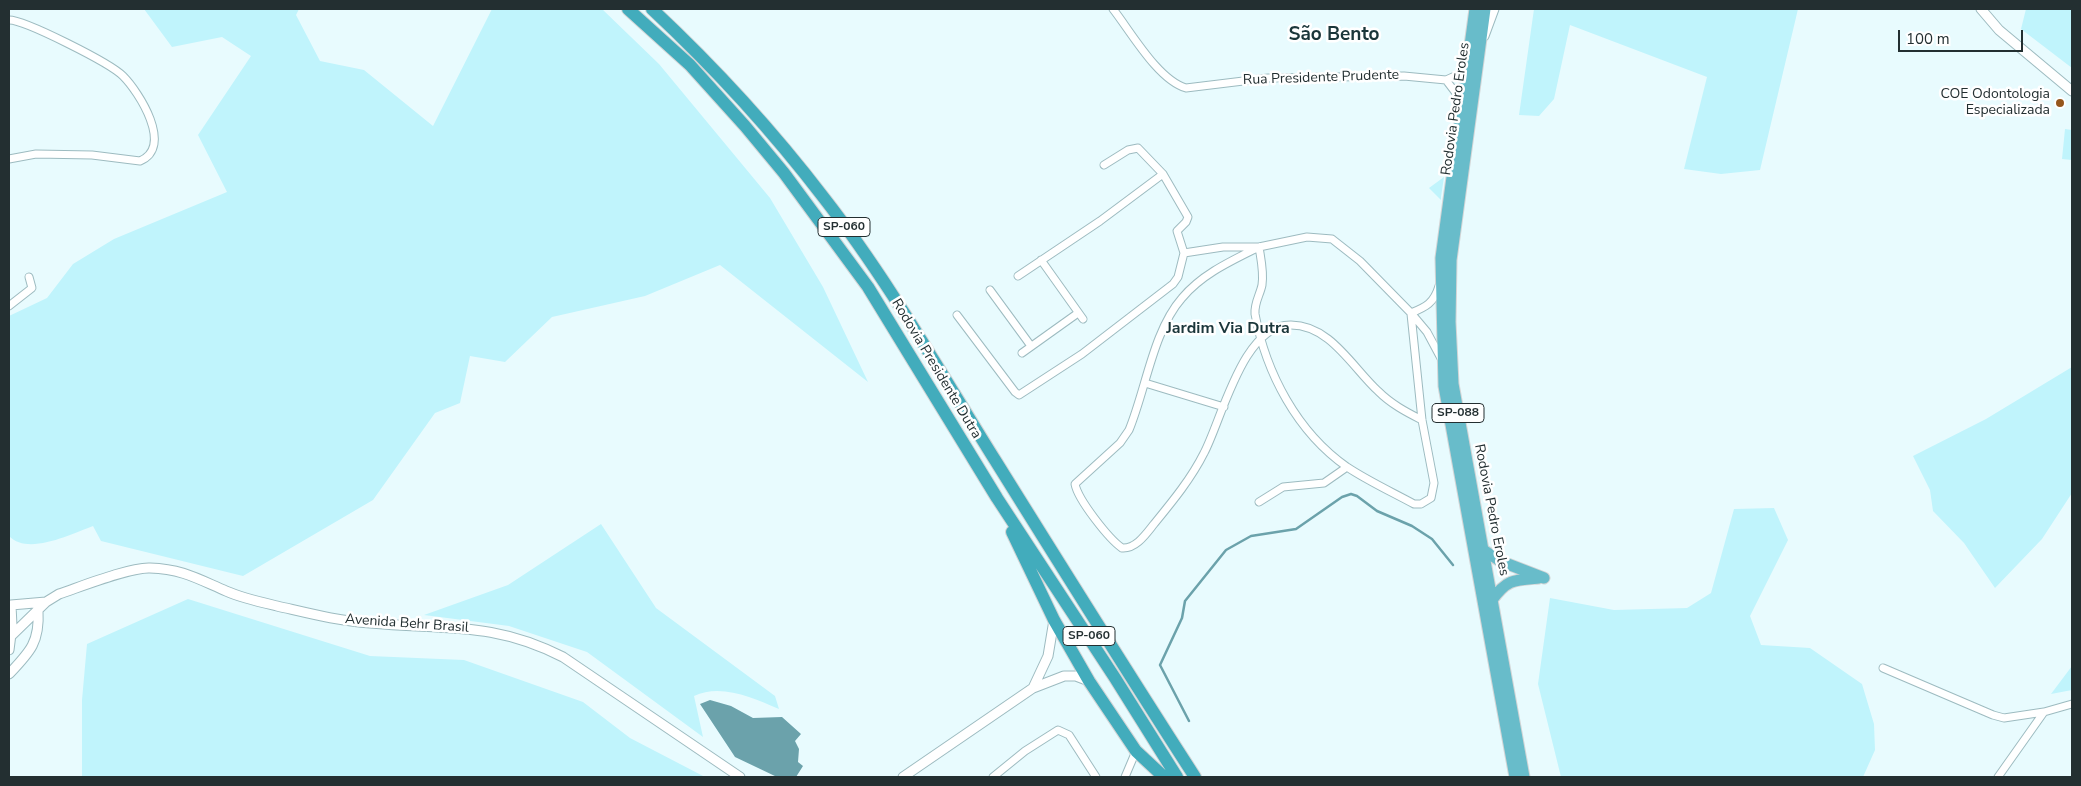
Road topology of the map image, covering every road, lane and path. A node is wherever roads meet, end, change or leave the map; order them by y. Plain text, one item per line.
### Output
1 (628, 9) edge
2 (652, 9) edge
3 (1113, 9) edge
4 (1475, 9) edge
5 (1485, 9) edge
6 (1494, 9) edge
7 (1981, 9) edge
8 (9, 20) edge
9 (1480, 46) junction
10 (1466, 70) junction
11 (1446, 80) junction
12 (2072, 90) edge
13 (1462, 102) junction
14 (9, 159) edge
15 (1104, 165) dead end
16 (1163, 174) junction
17 (1259, 247) junction
18 (1184, 253) junction
19 (1041, 260) junction
20 (1018, 276) dead end
21 (29, 277) dead end
22 (1440, 279) junction
23 (990, 290) dead end
24 (9, 306) edge
25 (1411, 313) junction
26 (957, 316) dead end
27 (1261, 339) junction
28 (1032, 346) junction
29 (1022, 353) dead end
30 (1444, 363) junction
31 (1145, 383) junction
32 (1224, 407) junction
33 (1422, 420) junction
34 (1348, 466) junction
35 (997, 498) junction
36 (1259, 502) dead end
37 (1482, 548) junction
38 (1492, 600) junction
39 (10, 602) edge
40 (46, 602) junction
41 (38, 610) junction
42 (1054, 620) junction
43 (11, 636) junction
44 (9, 650) edge
45 (1883, 668) dead end
46 (9, 674) edge
47 (1089, 681) junction
48 (1033, 688) junction
49 (2072, 704) edge
50 (2044, 712) junction
51 (1136, 751) junction
52 (740, 777) edge
53 (903, 777) edge
54 (992, 777) edge
55 (1096, 777) edge
56 (1126, 777) edge
57 (1164, 777) edge
58 (1177, 777) edge
59 (1195, 777) edge
60 (1515, 777) edge
61 (1524, 777) edge
62 (1998, 777) edge

1 - 35 highway, Rodovia Presidente Dutra / SP-060
2 - 59 highway, Rodovia Presidente Dutra / SP-060
3 - 11 street, Rua Presidente Prudente
4 - 10 highway, Rodovia Pedro Eroles / SP-088
5 - 9 highway, Rodovia Pedro Eroles / SP-088
6 - 9 street
7 - 12 street
8 - 14 street
9 - 37 highway, Rodovia Pedro Eroles / SP-088
10 - 11 street
10 - 13 highway, Rodovia Pedro Eroles / SP-088
11 - 13 street
13 - 22 highway, Rodovia Pedro Eroles / SP-088
15 - 16 street
16 - 18 street
16 - 19 street
17 - 18 street
17 - 25 street
17 - 27 street
17 - 31 street
18 - 26 street
19 - 20 street
19 - 28 street
21 - 24 street
22 - 25 street
22 - 30 highway, Rodovia Pedro Eroles / SP-088
23 - 28 street
25 - 30 street
25 - 33 street
27 - 32 street
27 - 33 street
27 - 34 street
28 - 29 street
30 - 60 highway, Rodovia Pedro Eroles / SP-088
31 - 32 street
31 - 32 street
33 - 34 street
34 - 36 street
35 - 42 highway
35 - 58 highway, Rodovia Presidente Dutra / SP-060
37 - 38 highway, Rodovia Pedro Eroles / SP-088
37 - 38 highway
38 - 61 highway, Rodovia Pedro Eroles / SP-088
39 - 40 street
39 - 43 street
40 - 41 street
40 - 52 street, Avenida Behr Brasil
41 - 43 street
41 - 46 street
42 - 47 highway
42 - 48 street
43 - 44 street
45 - 50 street
47 - 48 street
47 - 51 highway
48 - 53 street
49 - 50 street
50 - 62 street
51 - 56 street
51 - 57 highway
54 - 55 street

